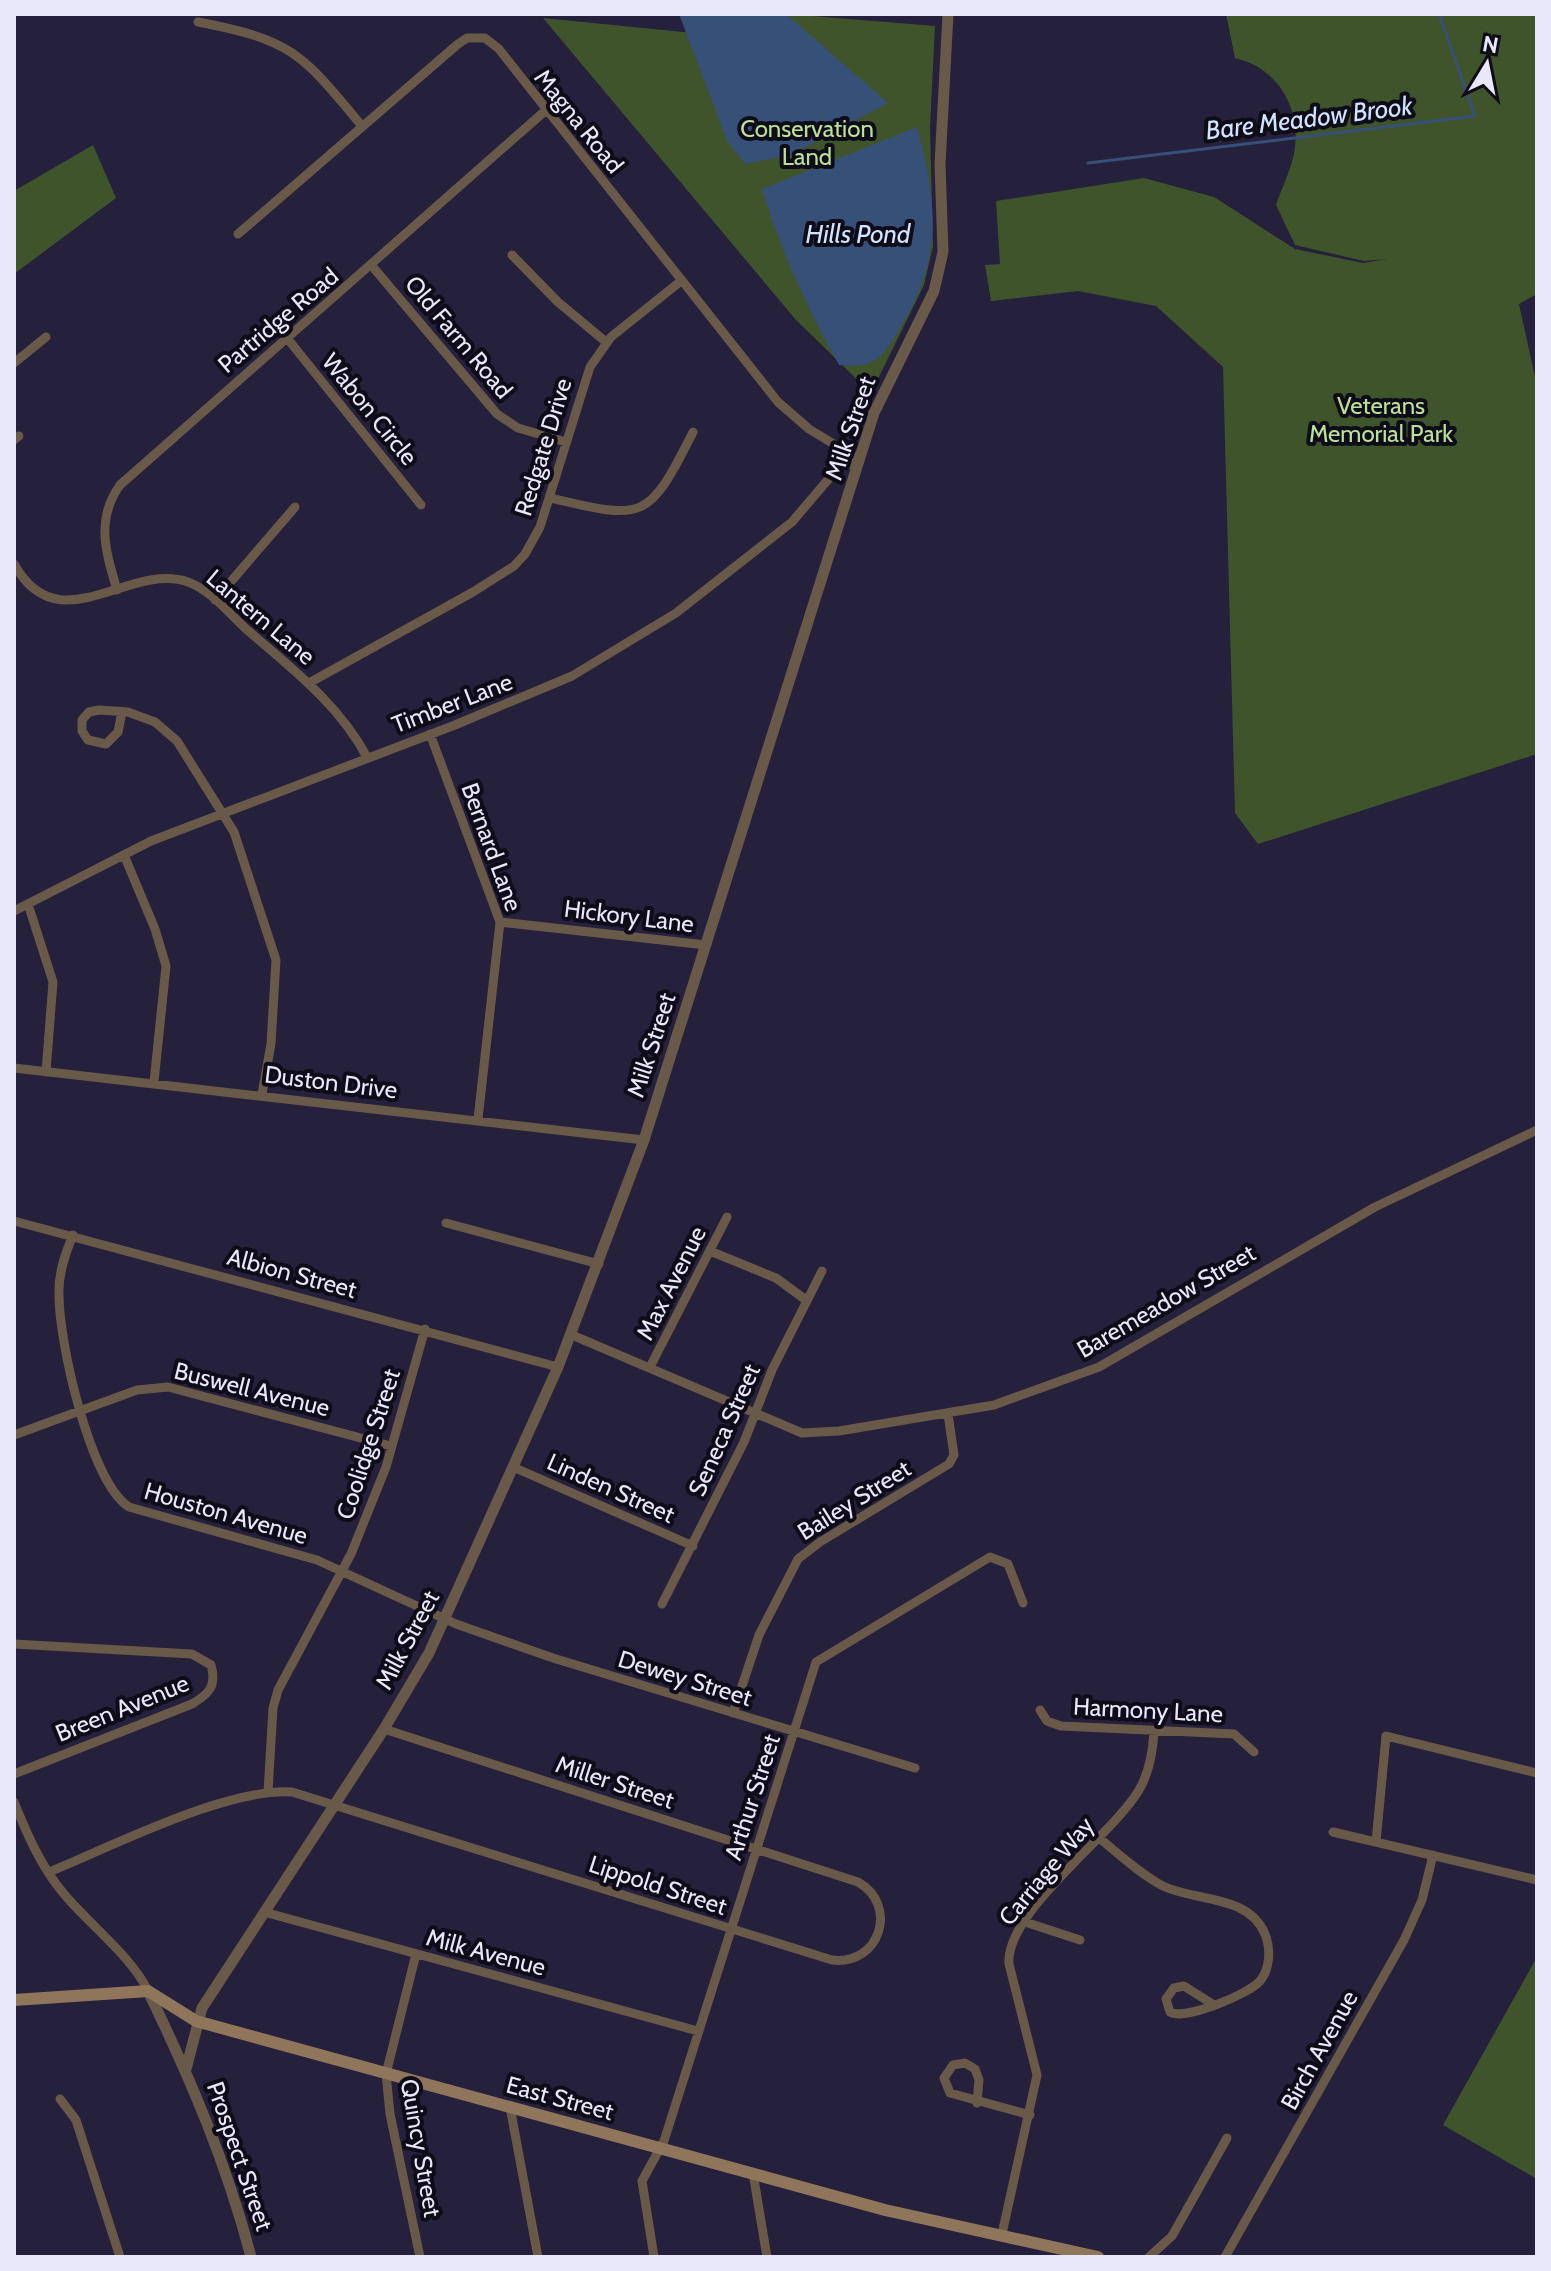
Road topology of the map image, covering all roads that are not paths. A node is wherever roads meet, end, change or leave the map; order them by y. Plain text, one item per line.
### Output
1 (948, 14) edge
2 (198, 22) dead end
3 (545, 111) junction
4 (362, 126) junction
5 (238, 234) dead end
6 (512, 255) dead end
7 (372, 266) junction
8 (681, 281) junction
9 (46, 337) dead end
10 (287, 338) junction
11 (606, 342) junction
12 (14, 363) edge
13 (693, 432) dead end
14 (566, 442) junction
15 (860, 460) junction
16 (550, 498) junction
17 (421, 505) dead end
18 (295, 507) dead end
19 (14, 564) edge
20 (117, 590) junction
21 (215, 600) junction
22 (309, 683) junction
23 (122, 712) junction
24 (430, 734) junction
25 (367, 757) junction
26 (220, 813) junction
27 (124, 855) junction
28 (28, 904) junction
29 (14, 911) edge
30 (500, 922) junction
31 (706, 945) junction
32 (14, 1068) edge
33 (46, 1072) junction
34 (154, 1082) junction
35 (262, 1094) junction
36 (478, 1119) junction
37 (1537, 1130) edge
38 (644, 1140) junction
39 (727, 1217) dead end
40 (14, 1221) edge
41 (446, 1223) dead end
42 (73, 1235) junction
43 (710, 1251) junction
44 (599, 1264) junction
45 (822, 1271) dead end
46 (806, 1300) junction
47 (425, 1329) junction
48 (572, 1335) junction
49 (558, 1367) junction
50 (650, 1367) junction
51 (81, 1411) junction
52 (755, 1414) junction
53 (948, 1414) junction
54 (14, 1435) edge
55 (391, 1446) junction
56 (513, 1467) junction
57 (693, 1546) junction
58 (342, 1570) junction
59 (1023, 1603) dead end
60 (662, 1604) dead end
61 (445, 1619) junction
62 (14, 1644) edge
63 (1040, 1710) dead end
64 (733, 1713) junction
65 (384, 1729) junction
66 (1154, 1731) junction
67 (794, 1732) junction
68 (1254, 1752) dead end
69 (915, 1768) dead end
70 (1537, 1773) edge
71 (14, 1774) edge
72 (268, 1792) junction
73 (14, 1802) edge
74 (334, 1803) junction
75 (26, 1830) junction
76 (1333, 1832) dead end
77 (14, 1835) edge
78 (1099, 1838) junction
79 (1376, 1842) junction
80 (756, 1848) junction
81 (1433, 1855) junction
82 (49, 1872) junction
83 (834, 1874) joint
84 (1537, 1880) edge
85 (264, 1912) junction
86 (1025, 1922) junction
87 (731, 1930) junction
88 (1080, 1940) dead end
89 (416, 1954) junction
90 (148, 1991) junction
91 (14, 2000) edge
92 (1214, 2005) junction
93 (196, 2021) junction
94 (698, 2031) junction
95 (186, 2069) junction
96 (386, 2073) junction
97 (60, 2099) dead end
98 (977, 2103) junction
99 (510, 2107) junction
100 (1030, 2115) junction
101 (1227, 2138) dead end
102 (661, 2148) junction
103 (753, 2173) junction
104 (1002, 2234) junction
105 (120, 2257) edge
106 (251, 2257) edge
107 (420, 2257) edge
108 (538, 2257) edge
109 (654, 2257) edge
110 (767, 2257) edge
111 (1098, 2257) edge
112 (1149, 2257) edge
113 (1225, 2257) edge

1 - 15 street, Milk Street
2 - 4 street
3 - 4 street, Magna Road
3 - 7 street, Partridge Road
3 - 8 street, Magna Road
4 - 5 street, Magna Road
6 - 11 street
7 - 10 street, Partridge Road
7 - 14 street, Old Farm Road
8 - 11 street, Redgate Drive
8 - 15 street, Magna Road
9 - 12 street
10 - 17 street, Wabon Circle
10 - 20 street, Partridge Road
11 - 14 street, Redgate Drive
13 - 16 street
14 - 16 street, Redgate Drive
15 - 24 street, Timber Lane
15 - 31 street, Milk Street
16 - 22 street, Redgate Drive
18 - 21 street
19 - 20 street, Lantern Lane
20 - 21 street, Lantern Lane
21 - 22 street, Lantern Lane
22 - 25 street, Lantern Lane
23 - 23 street
23 - 26 street
24 - 25 street, Timber Lane
24 - 30 street, Bernard Lane
25 - 26 street, Timber Lane
26 - 27 street, Timber Lane
26 - 35 street
27 - 28 street, Timber Lane
27 - 34 street
28 - 29 street, Timber Lane
28 - 33 street
30 - 31 street, Hickory Lane
30 - 36 street, Bernard Lane
31 - 38 street, Milk Street
32 - 33 street, Duston Drive
33 - 34 street, Duston Drive
34 - 35 street, Duston Drive
35 - 36 street, Duston Drive
36 - 38 street, Duston Drive
37 - 53 street, Baremeadow Street
38 - 44 street, Milk Street
39 - 43 street, Max Avenue
40 - 42 street, Albion Street
41 - 44 street
42 - 47 street, Albion Street
42 - 51 street, Houston Avenue
43 - 46 street
43 - 50 street, Max Avenue
44 - 48 street, Milk Street
45 - 46 street, Seneca Street
46 - 52 street, Seneca Street
47 - 49 street, Albion Street
47 - 55 street, Coolidge Street
48 - 49 street, Milk Street
48 - 50 street, Baremeadow Street
49 - 56 street, Milk Street
50 - 52 street, Baremeadow Street
51 - 54 street, Buswell Avenue
51 - 55 street, Buswell Avenue
51 - 58 street, Houston Avenue
52 - 53 street, Baremeadow Street
52 - 57 street, Seneca Street
53 - 64 street, Bailey Street
55 - 58 street, Coolidge Street
56 - 57 street, Linden Street
56 - 61 street, Milk Street
57 - 60 street, Seneca Street
58 - 61 street, Houston Avenue
58 - 72 street, Coolidge Street
59 - 67 street, Arthur Street
61 - 64 street, Dewey Street
61 - 65 street, Milk Street
62 - 71 street, Breen Avenue
63 - 66 street, Harmony Lane
64 - 67 street, Dewey Street
65 - 74 street, Milk Street
65 - 80 street, Miller Street
66 - 68 street, Harmony Lane
66 - 78 street, Carriage Way
67 - 69 street, Dewey Street
67 - 80 street, Arthur Street
70 - 79 street
72 - 74 street, Lippold Street
72 - 82 street, Lippold Street
73 - 75 street, Prospect Street
74 - 85 street, Milk Street
74 - 87 street, Lippold Street
75 - 77 street
75 - 82 street, Prospect Street
76 - 79 street
78 - 86 street, Carriage Way
78 - 92 street
79 - 81 street
80 - 83 street, Miller Street
80 - 87 street, Arthur Street
81 - 84 street
81 - 113 street, Birch Avenue
82 - 90 street, Prospect Street
83 - 87 street, Lippold Street
85 - 89 street, Milk Avenue
85 - 93 street, Milk Street
86 - 88 street
86 - 100 street, Carriage Way
87 - 94 street, Arthur Street
89 - 94 street, Milk Avenue
89 - 96 street, Quincy Street
90 - 91 main road
90 - 93 main road, East Street
90 - 95 street, Prospect Street
92 - 92 street
93 - 95 street, Prospect Street
93 - 96 main road, East Street
94 - 102 street, Arthur Street
95 - 106 street, Prospect Street
96 - 99 main road, East Street
96 - 107 street, Quincy Street
97 - 105 street
98 - 98 street
98 - 100 street
99 - 102 main road, East Street
99 - 108 street
100 - 104 street, Carriage Way
101 - 112 street
102 - 103 main road, East Street
102 - 109 street, Arthur Street
103 - 104 main road, East Street
103 - 110 street
104 - 111 main road, East Street

